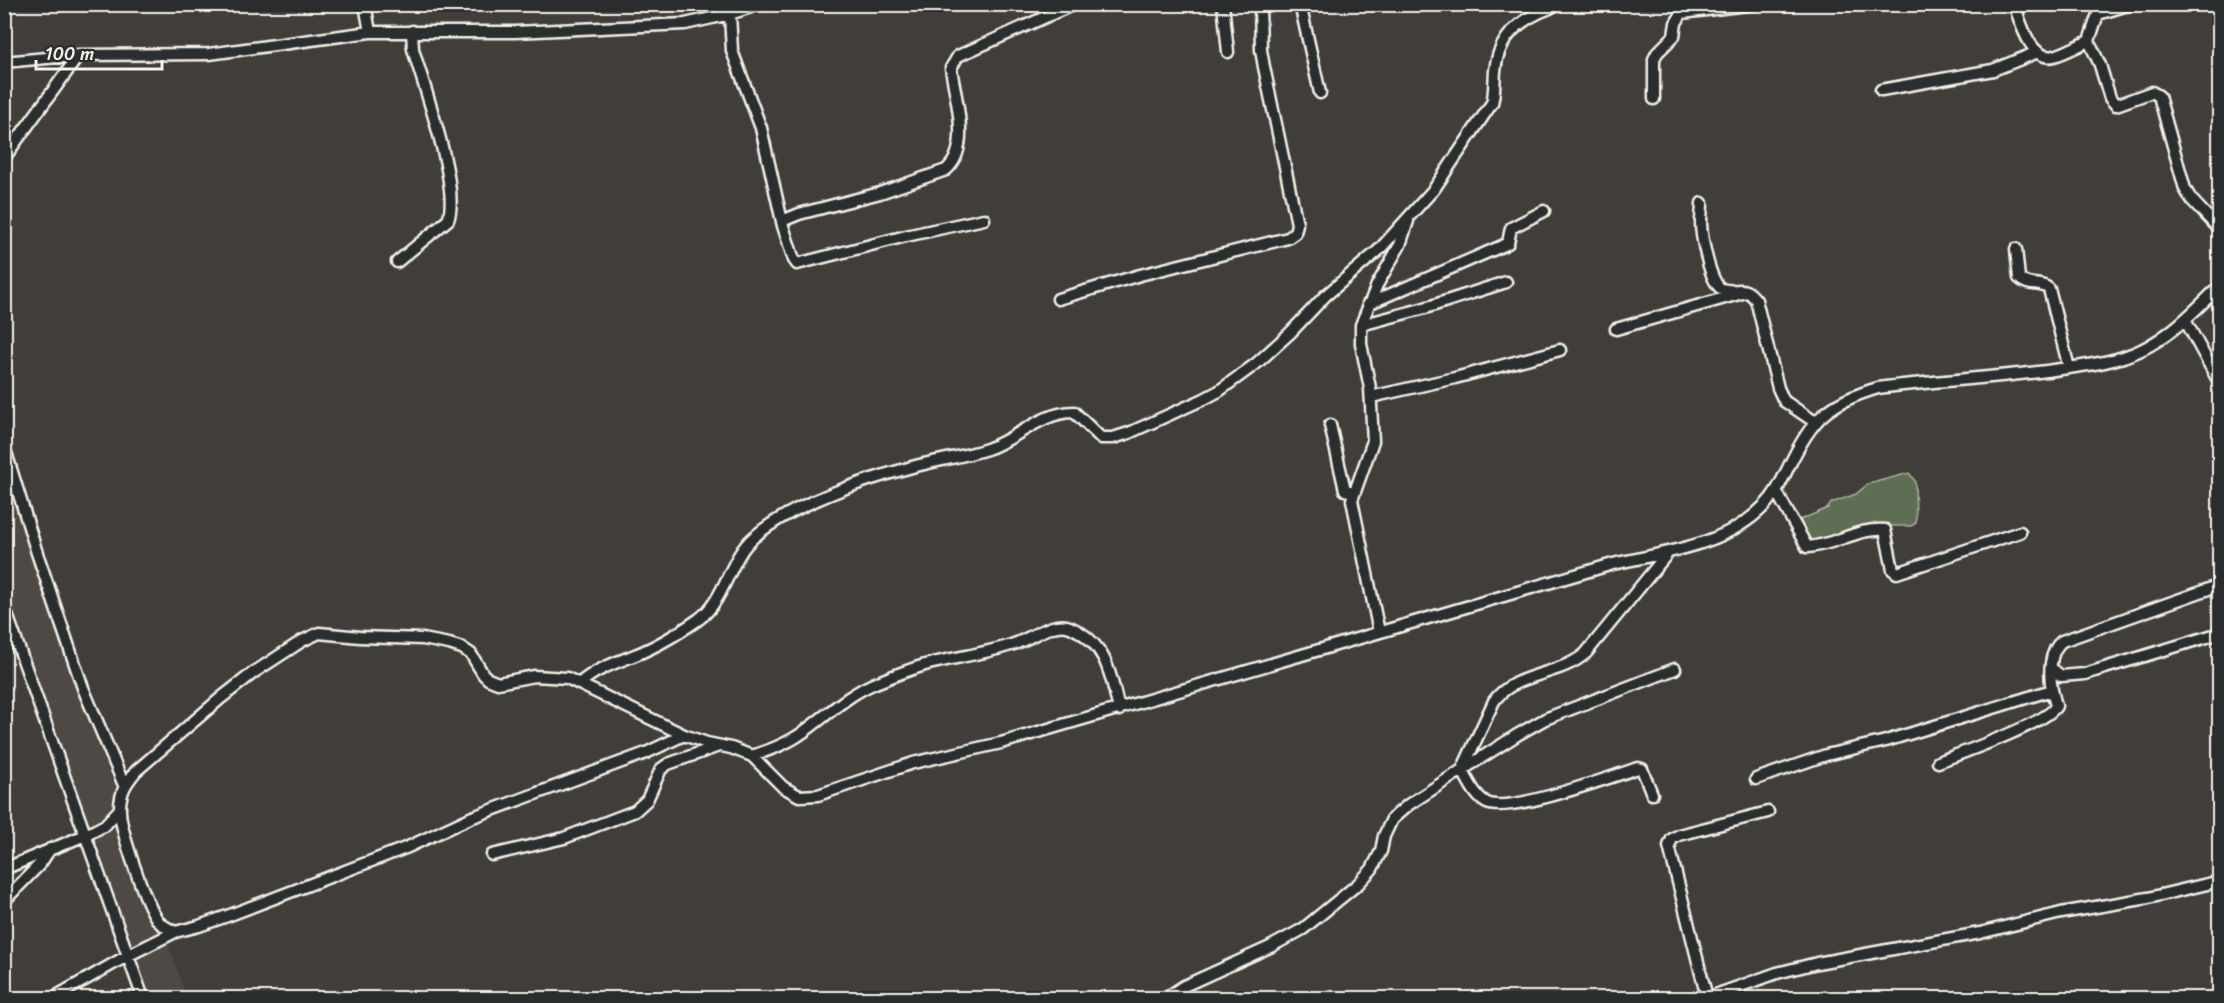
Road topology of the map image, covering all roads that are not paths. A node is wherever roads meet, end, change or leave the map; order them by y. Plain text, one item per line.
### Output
1 (365, 4) edge
2 (760, 4) edge
3 (1070, 4) edge
4 (1223, 4) edge
5 (1260, 4) edge
6 (1300, 4) edge
7 (1755, 4) edge
8 (2014, 4) edge
9 (2131, 4) edge
10 (1550, 8) dead end
11 (730, 14) junction
12 (412, 31) junction
13 (370, 32) junction
14 (2089, 41) junction
15 (1228, 52) dead end
16 (2038, 52) junction
17 (79, 55) junction
18 (4, 62) edge
19 (1881, 90) dead end
20 (1320, 93) dead end
21 (1654, 99) dead end
22 (4, 158) edge
23 (1702, 203) dead end
24 (1544, 211) dead end
25 (1408, 218) junction
26 (984, 219) dead end
27 (782, 221) junction
28 (2220, 230) edge
29 (2016, 249) dead end
30 (397, 262) dead end
31 (1506, 282) dead end
32 (2220, 286) edge
33 (1750, 291) junction
34 (1058, 299) dead end
35 (1368, 304) junction
36 (2185, 320) junction
37 (1361, 325) junction
38 (1616, 329) dead end
39 (1560, 350) dead end
40 (2069, 368) junction
41 (2220, 384) edge
42 (1371, 397) junction
43 (1815, 422) junction
44 (1330, 425) dead end
45 (4, 446) edge
46 (1776, 491) junction
47 (1354, 492) junction
48 (2020, 532) dead end
49 (1667, 554) junction
50 (2220, 585) edge
51 (4, 606) edge
52 (1378, 632) junction
53 (2220, 633) edge
54 (2051, 668) junction
55 (1675, 669) dead end
56 (579, 684) junction
57 (2052, 690) junction
58 (1119, 710) junction
59 (684, 735) junction
60 (719, 746) junction
61 (752, 756) junction
62 (1938, 762) dead end
63 (1462, 770) junction
64 (1756, 779) dead end
65 (124, 785) junction
66 (1652, 794) dead end
67 (119, 810) junction
68 (1768, 812) dead end
69 (84, 835) junction
70 (50, 849) junction
71 (492, 855) dead end
72 (4, 869) edge
73 (2220, 881) edge
74 (4, 901) edge
75 (175, 932) junction
76 (127, 956) junction
77 (1707, 998) edge
78 (53, 999) edge
79 (143, 999) edge
80 (1166, 999) edge

1 - 13 street
2 - 11 street
3 - 27 street
4 - 15 street
5 - 34 street
6 - 20 street
7 - 21 street
8 - 16 street
9 - 14 street
10 - 25 street
11 - 12 street
11 - 27 street
12 - 13 street
12 - 30 street
13 - 17 street
14 - 16 street
14 - 28 street
16 - 19 street
17 - 18 street
17 - 22 street
23 - 33 street
24 - 35 street
25 - 35 street
25 - 56 street
26 - 27 street
29 - 40 street
31 - 37 street
32 - 36 street
33 - 38 street
33 - 43 street
35 - 37 street
36 - 40 street
36 - 41 street
37 - 42 street
39 - 42 street
40 - 43 street
42 - 47 street
43 - 46 street
44 - 47 street
45 - 65 street
46 - 48 street
46 - 49 street
47 - 52 street
49 - 52 street
49 - 63 street
50 - 54 street
51 - 69 street
52 - 58 street
53 - 54 street
54 - 57 street
55 - 63 street
56 - 59 street
56 - 65 street
57 - 62 street
57 - 64 street
58 - 61 street
58 - 61 street
59 - 60 street
59 - 75 street
60 - 61 street
60 - 71 street
63 - 66 street
63 - 80 street
65 - 67 street
67 - 69 street
67 - 75 street
68 - 77 street
69 - 70 street
69 - 76 street
70 - 72 street
70 - 74 street
73 - 77 street
75 - 76 street
76 - 78 street
76 - 79 street

